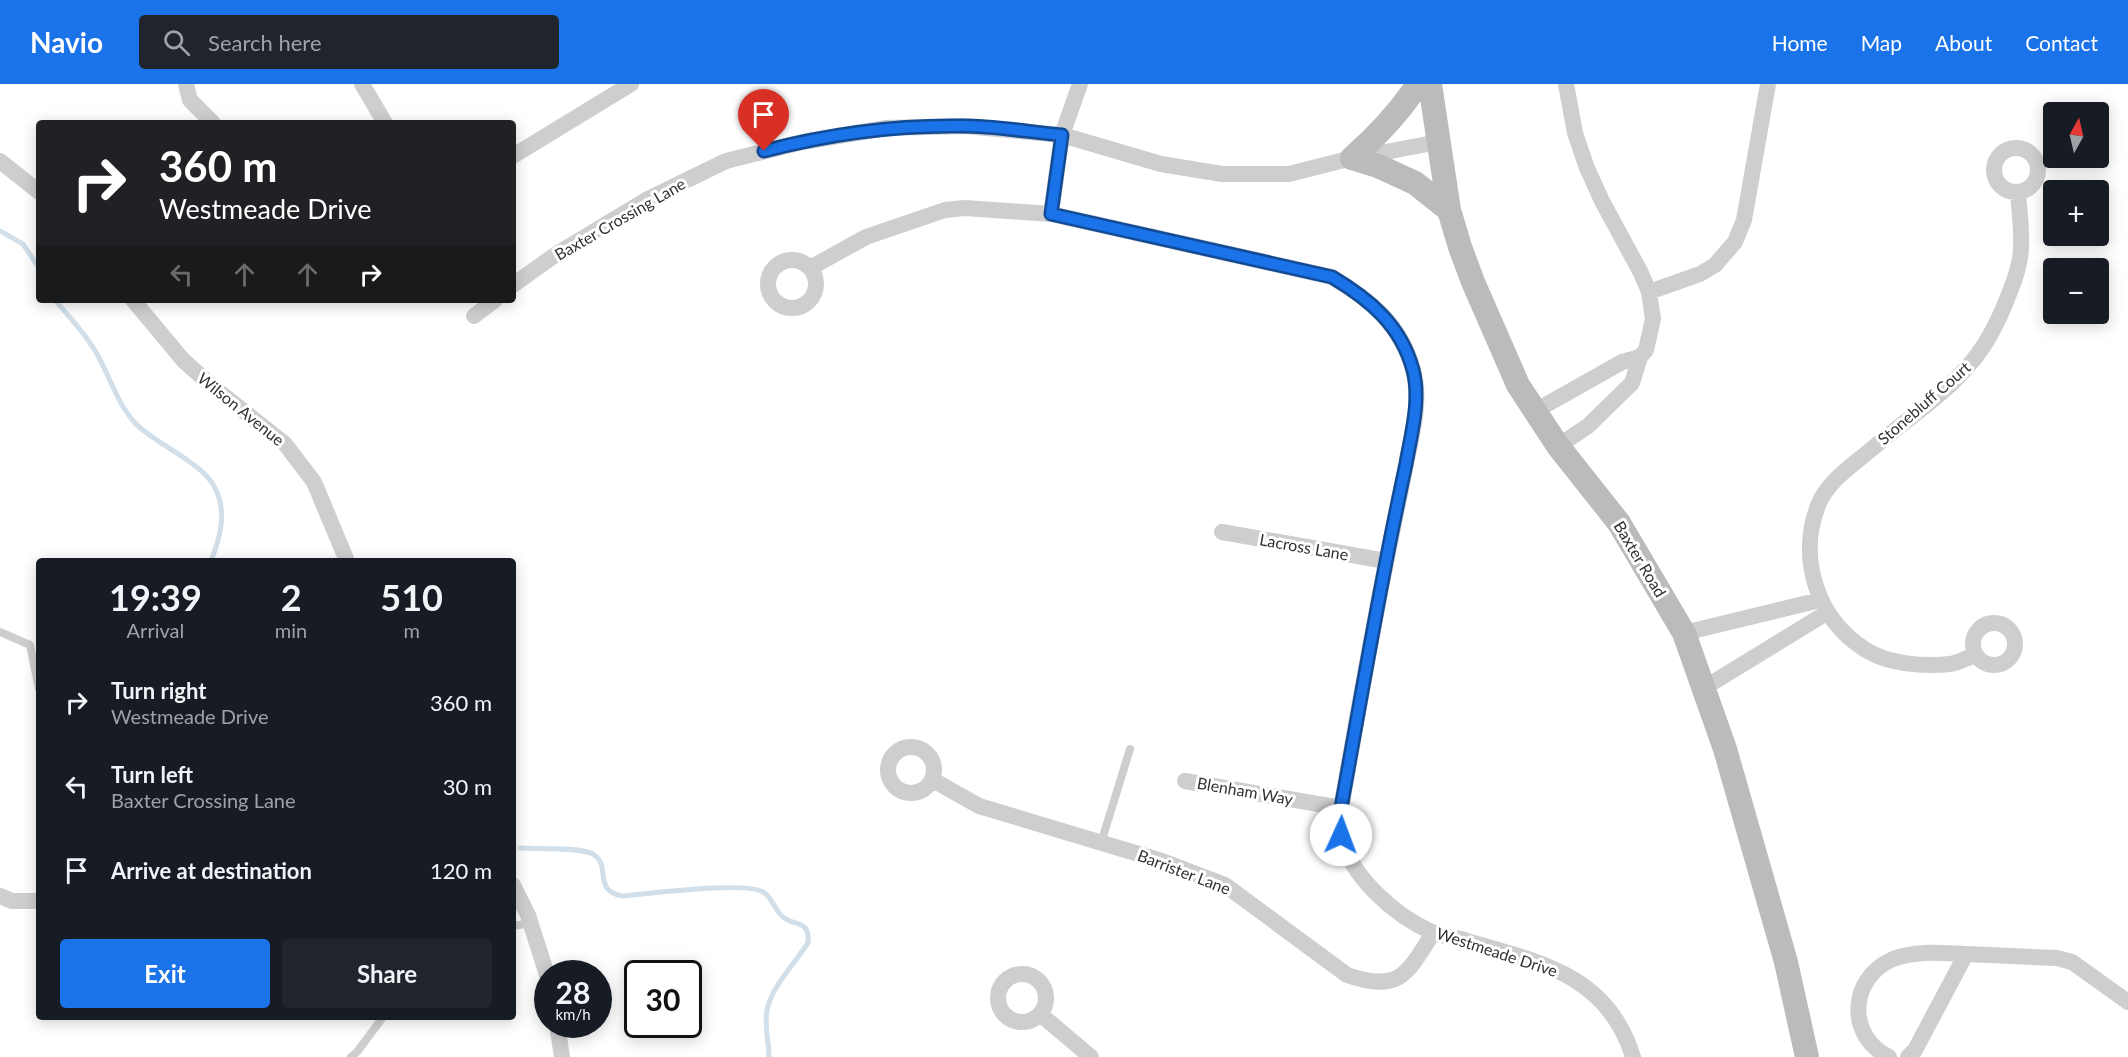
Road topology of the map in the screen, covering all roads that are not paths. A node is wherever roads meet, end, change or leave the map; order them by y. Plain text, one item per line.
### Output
1 (186, 84) edge
2 (362, 84) edge
3 (631, 84) edge
4 (1080, 84) edge
5 (1418, 84) edge
6 (1430, 84) edge
7 (1566, 84) edge
8 (1768, 84) edge
9 (210, 120) edge
10 (383, 120) edge
11 (1062, 135) junction
12 (1438, 142) junction
13 (516, 154) edge
14 (1352, 158) junction
15 (0, 161) edge
16 (36, 190) edge
17 (2018, 192) dead end
18 (1449, 210) junction
19 (1051, 214) junction
20 (810, 268) dead end
21 (516, 283) edge
22 (1649, 292) junction
23 (136, 303) edge
24 (491, 303) edge
25 (474, 316) dead end
26 (1640, 357) junction
27 (1535, 411) junction
28 (1558, 446) junction
29 (1222, 532) dead end
30 (346, 558) edge
31 (1386, 561) junction
32 (1824, 606) junction
33 (0, 632) edge
34 (1684, 633) junction
35 (1975, 654) dead end
36 (36, 674) edge
37 (1704, 688) junction
38 (1130, 748) dead end
39 (933, 780) dead end
40 (1185, 781) dead end
41 (1341, 808) junction
42 (1101, 843) junction
43 (516, 891) edge
44 (0, 896) edge
45 (36, 901) edge
46 (531, 923) junction
47 (516, 926) edge
48 (1433, 933) junction
49 (1966, 954) junction
50 (542, 960) edge
51 (2128, 1002) edge
52 (1040, 1014) dead end
53 (381, 1020) edge
54 (559, 1038) edge
55 (351, 1057) edge
56 (562, 1057) edge
57 (1090, 1057) edge
58 (1633, 1057) edge
59 (1807, 1057) edge
60 (1889, 1057) edge
61 (1908, 1057) edge

1 - 9 street
2 - 10 street
3 - 13 street
4 - 11 street
5 - 14 main road
6 - 12 main road, Baxter Road
7 - 22 street
8 - 22 street
11 - 14 street, Baxter Crossing Lane
11 - 19 street
11 - 21 street, Baxter Crossing Lane
12 - 14 street, Baxter Crossing Lane
12 - 18 main road, Baxter Road
14 - 18 main road
15 - 16 street
17 - 32 street, Stonebluff Court
18 - 27 main road, Baxter Road
19 - 20 street, Westmeade Drive
19 - 31 street, Westmeade Drive
22 - 26 street
23 - 30 street, Wilson Avenue
24 - 25 street
26 - 27 street
26 - 28 street
27 - 28 main road, Baxter Road
28 - 34 main road, Baxter Road
29 - 31 street, Lacross Lane
31 - 41 street, Westmeade Drive
32 - 34 street
32 - 35 street, Stonebluff Court
32 - 37 street
33 - 36 lane
34 - 37 main road, Baxter Road
37 - 59 main road, Baxter Road
38 - 42 lane
39 - 42 street, Barrister Lane
40 - 41 street, Blenham Way
41 - 48 street, Westmeade Drive
42 - 48 street, Barrister Lane
43 - 46 street
44 - 45 street
46 - 47 lane
46 - 50 street
48 - 58 street, Westmeade Drive
49 - 51 street
49 - 60 street
49 - 61 street
52 - 57 street
53 - 55 lane
54 - 56 street

